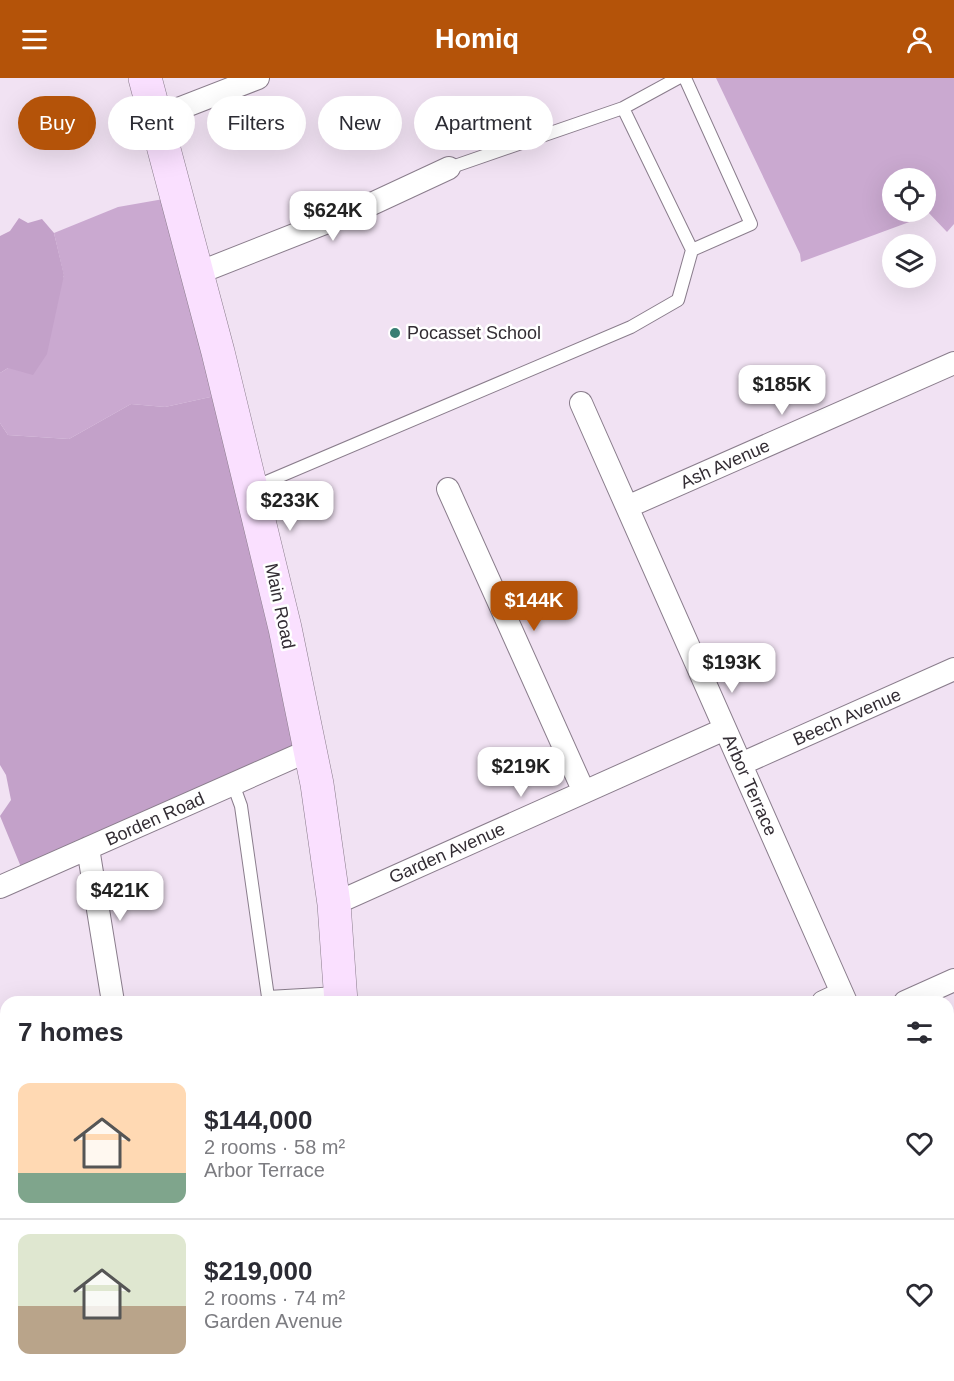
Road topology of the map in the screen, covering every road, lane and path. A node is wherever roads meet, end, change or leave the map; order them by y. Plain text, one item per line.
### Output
1 (145, 78) edge
2 (258, 78) edge
3 (678, 78) edge
4 (685, 78) edge
5 (150, 96) edge
6 (195, 102) edge
7 (623, 108) junction
8 (164, 150) edge
9 (450, 168) joint
10 (692, 250) junction
11 (198, 273) junction
12 (954, 363) edge
13 (581, 403) dead end
14 (252, 488) junction
15 (448, 489) dead end
16 (627, 507) junction
17 (954, 669) edge
18 (725, 729) junction
19 (310, 750) junction
20 (741, 764) junction
21 (233, 784) junction
22 (584, 792) junction
23 (88, 848) junction
24 (0, 887) edge
25 (334, 904) junction
26 (954, 980) edge
27 (112, 996) edge
28 (268, 996) edge
29 (340, 996) edge
30 (836, 996) edge
31 (918, 996) edge

1 - 5 main road, Main Road
2 - 6 street
3 - 7 lane
4 - 10 lane
7 - 9 lane
7 - 10 lane
8 - 11 main road, Main Road
9 - 11 street
10 - 14 lane
11 - 14 main road, Main Road
12 - 16 street, Ash Avenue
13 - 16 street, Arbor Terrace
14 - 19 main road, Main Road
15 - 22 street
16 - 18 street, Arbor Terrace
17 - 20 street, Beech Avenue
18 - 20 street, Arbor Terrace
18 - 22 street, Garden Avenue
19 - 21 street, Borden Road
19 - 25 main road, Main Road
20 - 30 street, Arbor Terrace
21 - 23 street, Borden Road
21 - 28 lane
22 - 25 street, Garden Avenue
23 - 24 street, Borden Road
23 - 27 street
25 - 29 main road, Main Road
26 - 31 street

